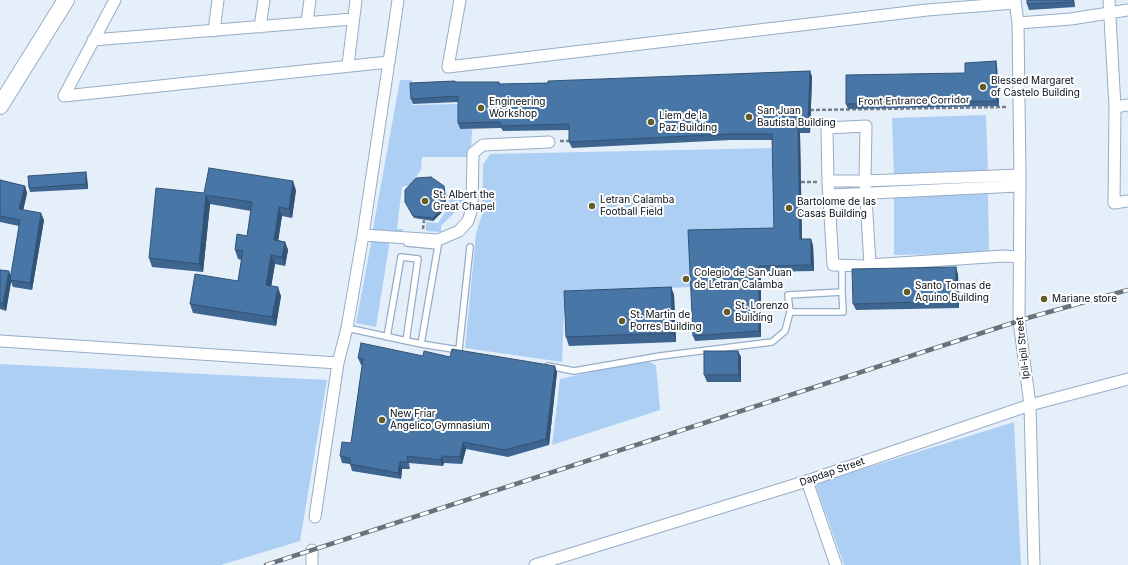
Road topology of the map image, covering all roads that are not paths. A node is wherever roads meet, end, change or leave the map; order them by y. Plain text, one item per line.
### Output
1 (66, 0) edge
2 (114, 0) edge
3 (218, 0) edge
4 (264, 0) edge
5 (310, 0) edge
6 (356, 0) edge
7 (398, 0) edge
8 (460, 0) edge
9 (1109, 0) edge
10 (1015, 1) edge
11 (927, 5) edge
12 (1128, 10) edge
13 (1109, 13) junction
14 (353, 19) junction
15 (307, 22) junction
16 (1018, 23) junction
17 (260, 27) junction
18 (214, 31) junction
19 (93, 40) junction
20 (348, 65) junction
21 (388, 68) dead end
22 (1128, 105) edge
23 (0, 106) edge
24 (1115, 107) junction
25 (549, 142) dead end
26 (1020, 175) junction
27 (828, 181) junction
28 (865, 181) junction
29 (1019, 186) junction
30 (866, 193) junction
31 (830, 195) junction
32 (1128, 201) edge
33 (363, 237) junction
34 (470, 247) dead end
35 (1020, 257) junction
36 (842, 265) junction
37 (870, 265) junction
38 (842, 292) junction
39 (790, 312) junction
40 (347, 328) junction
41 (387, 337) junction
42 (0, 340) edge
43 (406, 341) junction
44 (421, 344) junction
45 (459, 350) junction
46 (466, 352) edge
47 (338, 363) junction
48 (543, 365) edge
49 (1128, 379) edge
50 (1030, 405) junction
51 (807, 481) junction
52 (315, 517) dead end
53 (312, 550) dead end
54 (312, 565) edge
55 (535, 565) edge
56 (836, 565) edge
57 (1034, 565) edge

1 - 23 main road
2 - 19 street
3 - 18 street
4 - 17 street
5 - 15 street
6 - 14 street
7 - 20 street
8 - 11 street
9 - 13 street
10 - 11 street
10 - 16 street, Ipil-ipil Street
12 - 13 street
13 - 16 street
13 - 24 street
14 - 15 street
14 - 20 street
15 - 17 street
16 - 26 street, Ipil-ipil Street
17 - 18 street
18 - 19 street
19 - 20 street
21 - 33 street
22 - 24 street
24 - 32 street
25 - 33 street
26 - 28 street
26 - 29 street, Ipil-ipil Street
27 - 28 street
27 - 28 street
27 - 31 street
28 - 30 street
29 - 30 street
29 - 35 street, Ipil-ipil Street
30 - 31 street
30 - 37 street
31 - 36 street
33 - 40 street
33 - 44 lane
34 - 45 lane
35 - 37 street
35 - 50 street, Ipil-ipil Street
36 - 37 street
36 - 38 lane
38 - 39 lane
38 - 39 lane
39 - 48 lane
40 - 41 lane
40 - 47 street
41 - 43 lane
41 - 43 lane
42 - 47 street
43 - 44 lane
44 - 45 lane
45 - 46 lane
47 - 52 street
49 - 50 street, Dapdap Street
50 - 51 street, Dapdap Street
50 - 57 street, Ipil-ipil Street
51 - 55 street, Dapdap Street
51 - 56 street
53 - 54 street

